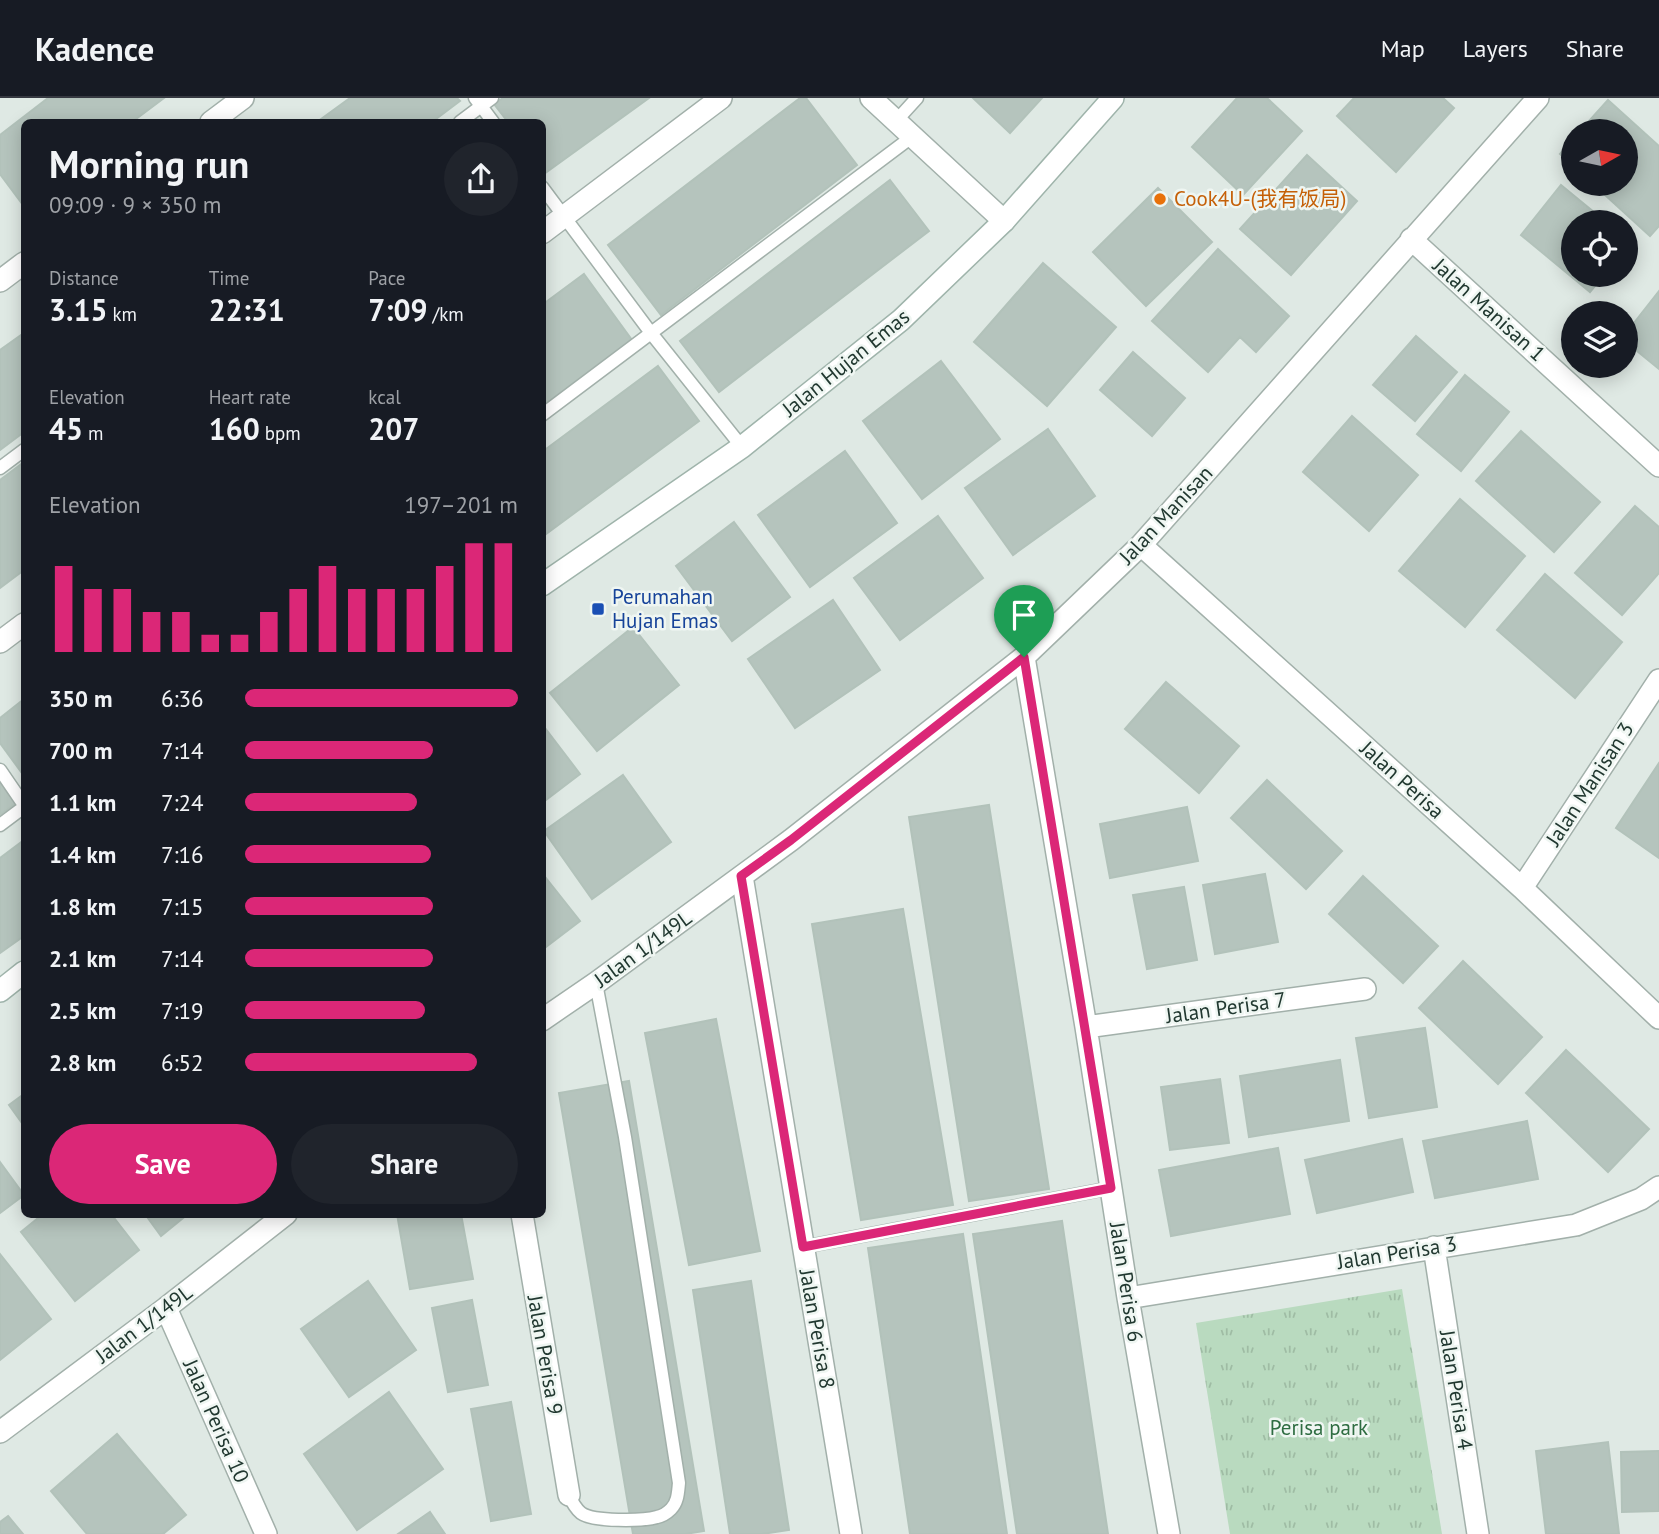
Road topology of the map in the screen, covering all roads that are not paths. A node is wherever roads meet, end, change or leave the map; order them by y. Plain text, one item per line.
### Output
1 (243, 98) edge
2 (492, 98) edge
3 (721, 98) edge
4 (871, 98) edge
5 (917, 98) edge
6 (1113, 98) edge
7 (1538, 98) edge
8 (478, 102) edge
9 (215, 119) edge
10 (463, 119) edge
11 (491, 119) edge
12 (896, 121) junction
13 (913, 136) junction
14 (546, 192) edge
15 (565, 216) junction
16 (1004, 221) junction
17 (546, 230) edge
18 (1412, 239) junction
19 (21, 265) edge
20 (2, 275) edge
21 (652, 333) junction
22 (546, 412) edge
23 (742, 447) junction
24 (21, 452) edge
25 (1659, 466) edge
26 (0, 468) edge
27 (1141, 545) junction
28 (546, 582) edge
29 (21, 626) edge
30 (0, 642) edge
31 (1024, 657) junction
32 (1659, 680) edge
33 (0, 770) edge
34 (21, 802) edge
35 (21, 808) edge
36 (0, 825) edge
37 (741, 876) junction
38 (1522, 888) junction
39 (21, 974) edge
40 (596, 983) junction
41 (1365, 989) dead end
42 (0, 991) edge
43 (546, 1017) edge
44 (1659, 1018) edge
45 (1086, 1027) junction
46 (1659, 1187) edge
47 (1111, 1188) junction
48 (281, 1218) edge
49 (523, 1218) edge
50 (803, 1247) junction
51 (1434, 1247) junction
52 (1128, 1298) junction
53 (166, 1308) junction
54 (0, 1432) edge
55 (569, 1495) joint
56 (266, 1534) edge
57 (851, 1534) edge
58 (1169, 1534) edge
59 (1478, 1534) edge

1 - 9 street
2 - 8 lane
3 - 15 street
4 - 12 street
5 - 12 lane
6 - 16 street, Jalan Hujan Emas
7 - 18 street, Jalan Manisan
8 - 10 lane
8 - 11 lane
12 - 13 street
13 - 16 street
13 - 21 lane
14 - 15 lane
15 - 17 street
15 - 21 lane
16 - 23 street, Jalan Hujan Emas
18 - 25 street, Jalan Manisan 1
18 - 27 street, Jalan Manisan
19 - 20 street
21 - 22 lane
21 - 23 lane
23 - 28 street, Jalan Hujan Emas
24 - 26 lane
27 - 31 street, Jalan Manisan
27 - 38 street, Jalan Perisa
29 - 30 street
31 - 37 street, Jalan Manisan
31 - 45 street, Jalan Perisa 6
32 - 38 street, Jalan Manisan 3
33 - 34 lane
35 - 36 lane
37 - 40 street, Jalan 1/149L
37 - 50 street, Jalan Perisa 8
38 - 44 street, Jalan Perisa
39 - 42 street
40 - 43 street, Jalan 1/149L
40 - 55 lane
41 - 45 street, Jalan Perisa 7
45 - 47 street, Jalan Perisa 6
46 - 51 street, Jalan Perisa 3
47 - 50 lane
47 - 52 street, Jalan Perisa 6
48 - 53 street, Jalan 1/149L
49 - 55 street, Jalan Perisa 9
50 - 57 street, Jalan Perisa 8
51 - 52 street, Jalan Perisa 3
51 - 59 street, Jalan Perisa 4
52 - 58 street, Jalan Perisa 6
53 - 54 street, Jalan 1/149L
53 - 56 street, Jalan Perisa 10

